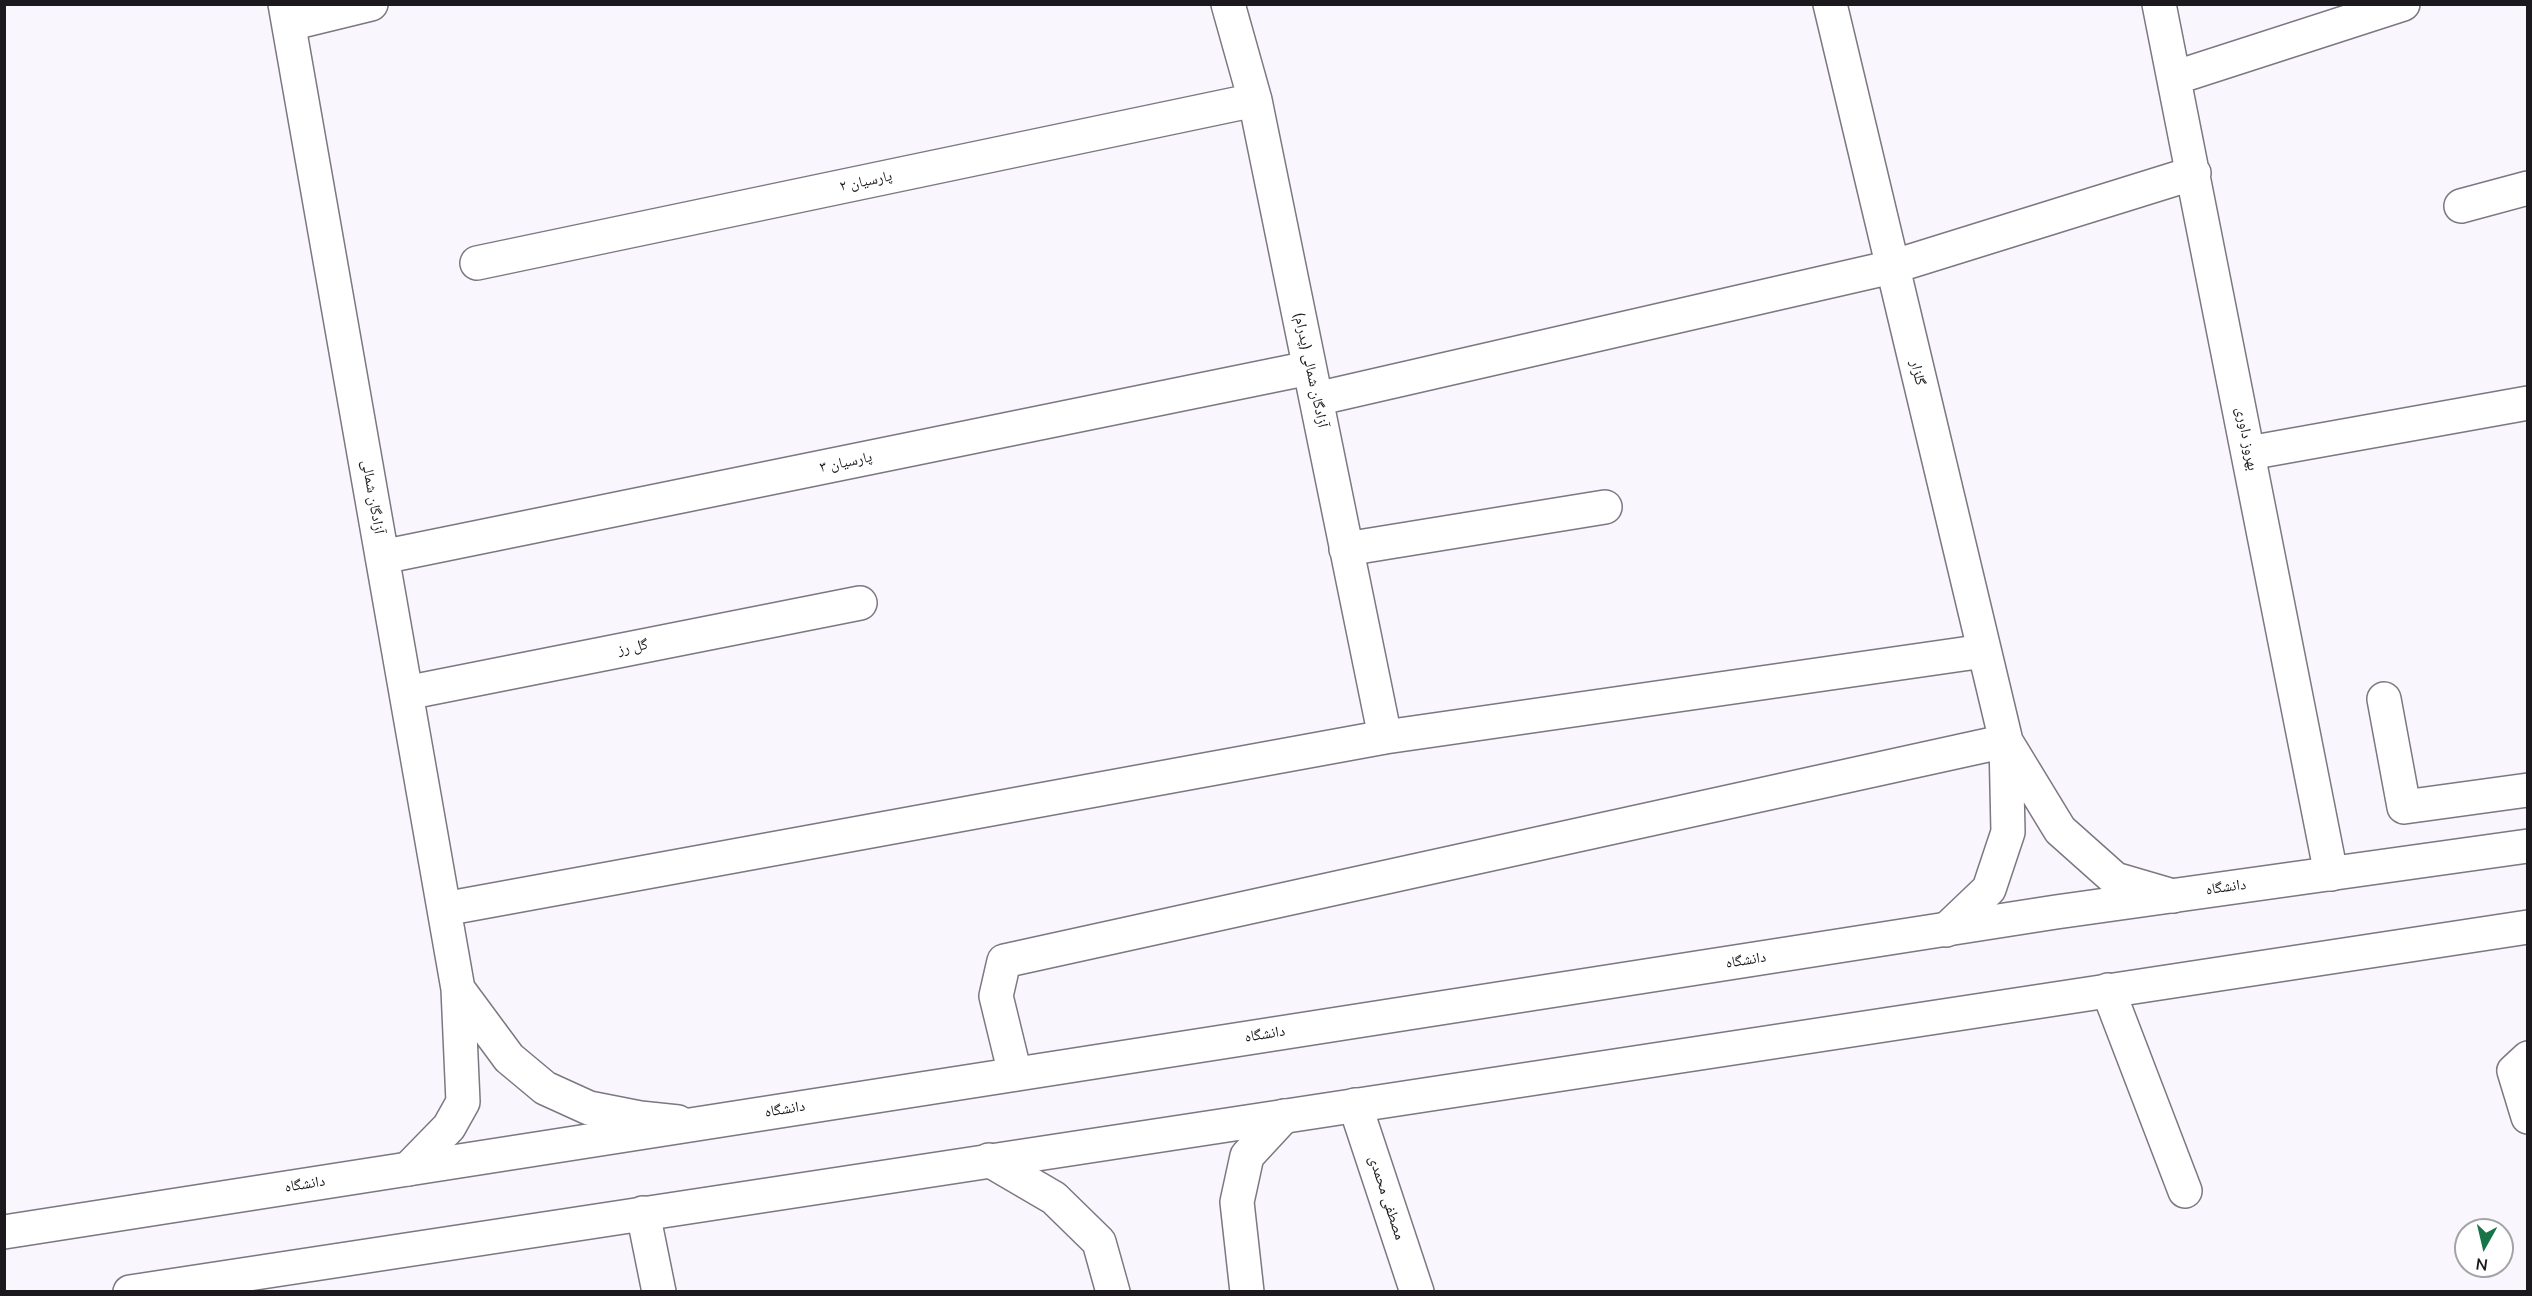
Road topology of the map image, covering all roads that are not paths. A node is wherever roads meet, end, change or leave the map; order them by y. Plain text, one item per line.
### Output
1 (371, 4) edge
2 (1228, 4) edge
3 (1830, 4) edge
4 (2159, 4) edge
5 (2403, 4) edge
6 (287, 14) edge
7 (2174, 78) junction
8 (1255, 100) junction
9 (2194, 173) junction
10 (2528, 188) edge
11 (2461, 206) dead end
12 (477, 263) dead end
13 (1892, 267) junction
14 (1313, 384) junction
15 (2528, 403) edge
16 (2249, 453) junction
17 (1605, 507) dead end
18 (1346, 549) junction
19 (382, 557) junction
20 (860, 603) dead end
21 (1984, 651) junction
22 (406, 693) junction
23 (2384, 699) dead end
24 (1385, 737) junction
25 (2006, 741) junction
26 (2528, 790) edge
27 (2528, 846) edge
28 (2331, 874) junction
29 (2173, 896) junction
30 (444, 909) junction
31 (2528, 927) edge
32 (1946, 930) junction
33 (458, 989) junction
34 (2108, 990) junction
35 (2528, 1058) edge
36 (1015, 1074) junction
37 (1355, 1105) junction
38 (1284, 1116) junction
39 (2528, 1118) edge
40 (699, 1124) junction
41 (989, 1160) junction
42 (408, 1169) junction
43 (2185, 1191) dead end
44 (643, 1213) junction
45 (4, 1232) edge
46 (166, 1288) edge
47 (130, 1292) edge
48 (659, 1292) edge
49 (1113, 1292) edge
50 (1247, 1292) edge
51 (1417, 1292) edge

1 - 6 street
2 - 8 street, آزادگان شمالی (پدرام)
3 - 13 street, گلزار
4 - 7 street, بهروز داوری
5 - 7 street
6 - 19 street, آزادگان شمالی
7 - 9 street, بهروز داوری
8 - 12 street, پارسیان ۲
8 - 14 street, آزادگان شمالی (پدرام)
9 - 13 street, پارسیان ۳
9 - 16 street, بهروز داوری
10 - 11 street
13 - 14 street, پارسیان ۳
13 - 21 street, گلزار
14 - 18 street, آزادگان شمالی (پدرام)
14 - 19 street, پارسیان ۳
15 - 16 street
16 - 28 street, بهروز داوری
17 - 18 street
18 - 24 street, آزادگان شمالی (پدرام)
19 - 22 street, آزادگان شمالی
20 - 22 street, گل رز
21 - 24 street
21 - 25 street, گلزار
22 - 30 street, آزادگان شمالی
23 - 26 street
24 - 30 street
25 - 29 street
25 - 32 street
25 - 36 street
27 - 28 street, دانشگاه
28 - 29 street, دانشگاه
29 - 32 street, دانشگاه
30 - 33 street, آزادگان شمالی
31 - 34 street
32 - 36 street, دانشگاه
33 - 40 street
33 - 42 street, آزادگان شمالی
34 - 37 street
34 - 43 street
35 - 39 street
36 - 40 street, دانشگاه
37 - 38 street
37 - 51 street, مصطفی محمدی
38 - 41 street
38 - 50 street
40 - 42 street, دانشگاه
41 - 44 street
41 - 49 street
42 - 45 street, دانشگاه
44 - 46 street
44 - 48 street
46 - 47 street

